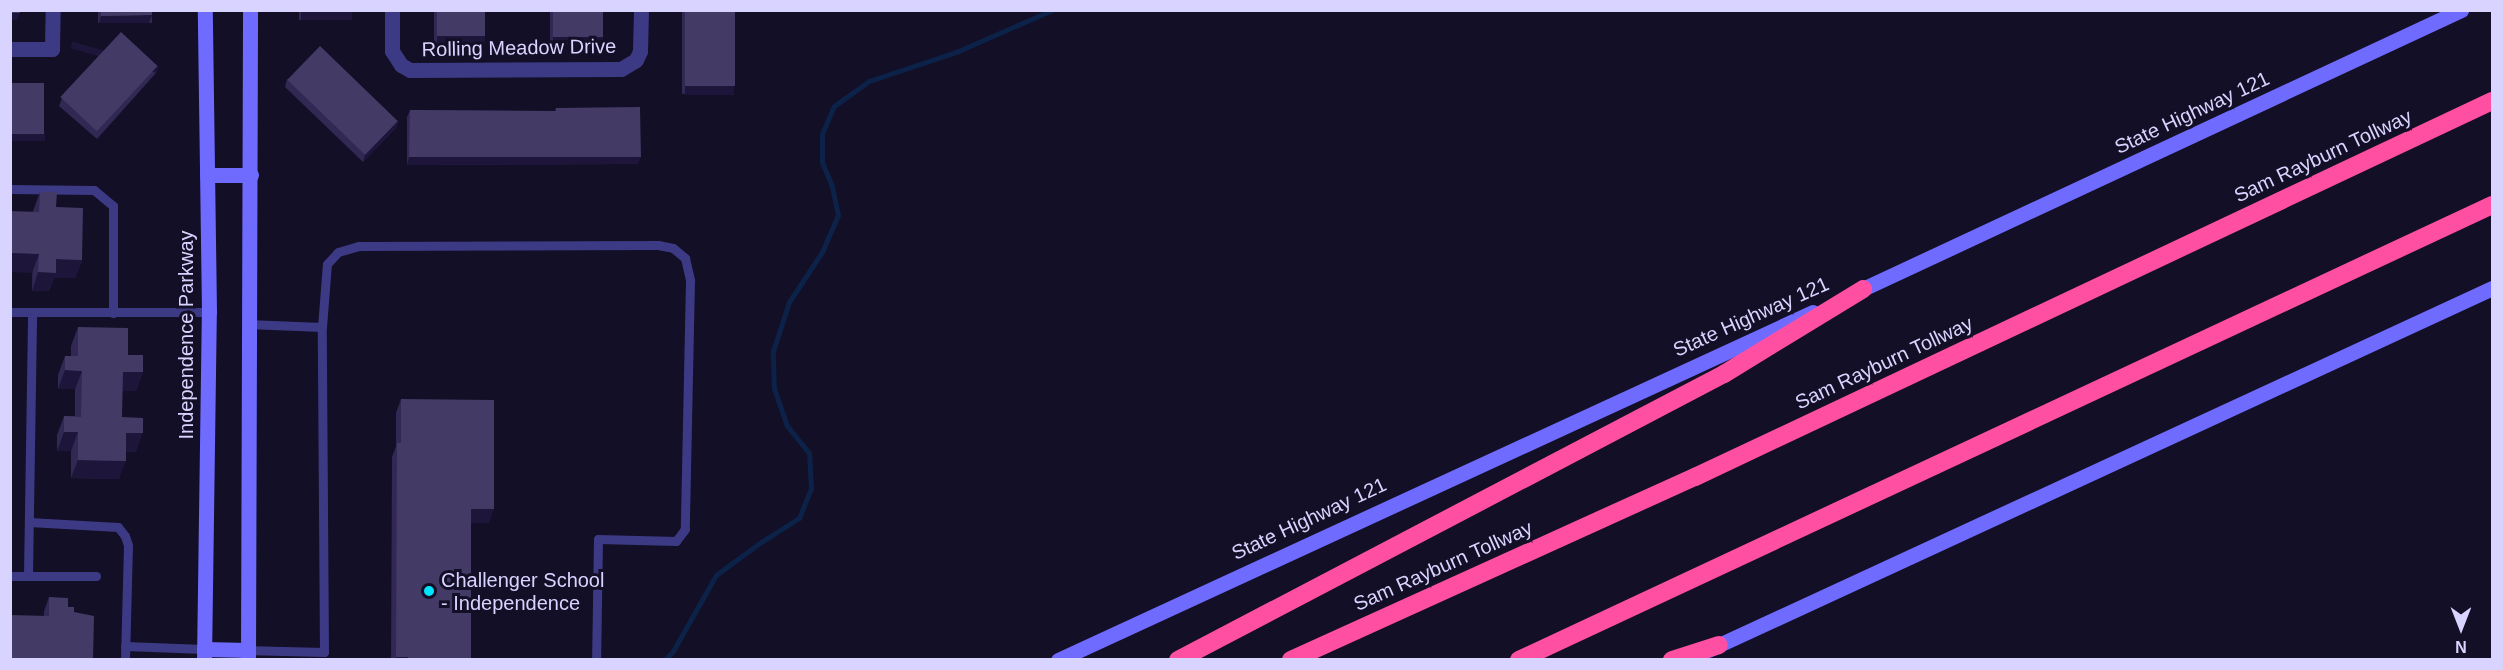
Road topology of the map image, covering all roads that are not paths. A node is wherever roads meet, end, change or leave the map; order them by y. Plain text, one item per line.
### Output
1 (53, 10) edge
2 (205, 10) edge
3 (250, 10) edge
4 (392, 10) edge
5 (641, 10) edge
6 (2461, 10) edge
7 (10, 49) edge
8 (2493, 101) edge
9 (207, 175) junction
10 (251, 175) junction
11 (10, 189) edge
12 (2493, 205) edge
13 (2493, 288) edge
14 (1863, 289) junction
15 (10, 312) edge
16 (32, 312) junction
17 (209, 312) junction
18 (113, 313) junction
19 (250, 324) junction
20 (322, 327) junction
21 (29, 522) junction
22 (28, 575) junction
23 (10, 576) edge
24 (96, 576) dead end
25 (1719, 645) junction
26 (125, 646) junction
27 (204, 654) edge
28 (248, 655) edge
29 (323, 656) edge
30 (125, 660) edge
31 (596, 660) edge
32 (1058, 660) edge
33 (1178, 660) edge
34 (1291, 660) edge
35 (1519, 660) edge
36 (1672, 660) edge
37 (1687, 660) edge

1 - 7 street
2 - 9 main road, Independence Parkway
3 - 10 main road
4 - 5 street, Rolling Meadow Drive
6 - 14 main road, State Highway 121
8 - 34 highway, Sam Rayburn Tollway
9 - 10 main road
9 - 17 main road, Independence Parkway
10 - 19 main road
11 - 18 lane
12 - 35 highway
13 - 25 main road
14 - 32 main road, State Highway 121
14 - 33 highway
15 - 16 lane
16 - 18 lane
16 - 21 lane
17 - 18 lane
17 - 27 main road, Independence Parkway
19 - 20 lane
19 - 28 main road
20 - 29 lane
20 - 31 lane
21 - 22 lane
21 - 26 lane
22 - 23 lane
22 - 24 lane
25 - 36 highway
25 - 37 main road
26 - 27 lane
26 - 30 lane
27 - 28 main road
28 - 29 lane

